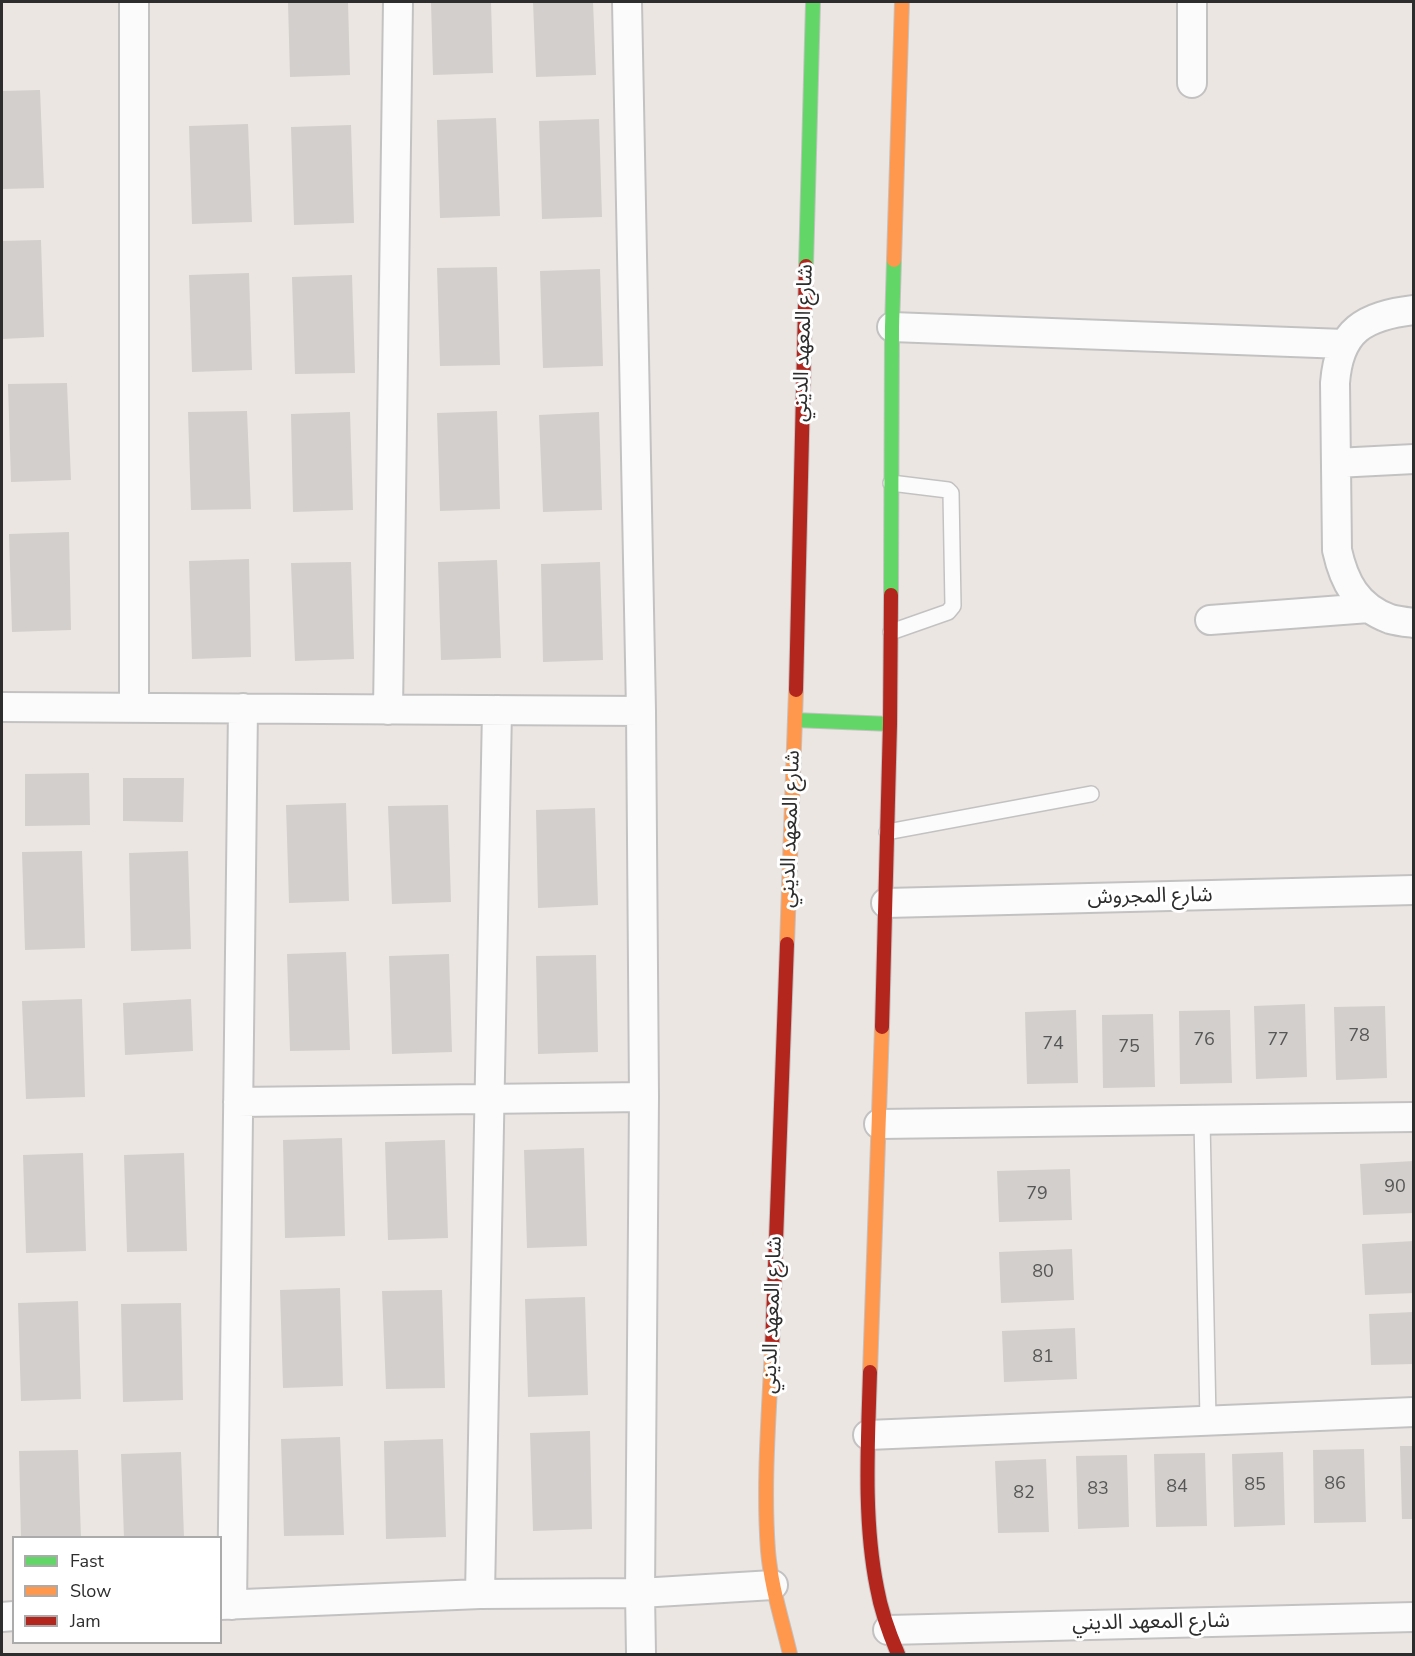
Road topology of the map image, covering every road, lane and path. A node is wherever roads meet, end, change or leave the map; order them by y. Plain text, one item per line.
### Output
1 (134, 2) edge
2 (398, 2) edge
3 (627, 2) edge
4 (813, 2) edge
5 (902, 2) edge
6 (1192, 2) edge
7 (1192, 83) dead end
8 (1413, 310) edge
9 (892, 327) junction
10 (1344, 344) junction
11 (1413, 459) edge
12 (1336, 463) junction
13 (891, 483) junction
14 (1369, 608) junction
15 (1210, 620) dead end
16 (1413, 624) edge
17 (891, 632) junction
18 (2, 707) edge
19 (134, 708) junction
20 (243, 708) junction
21 (388, 710) junction
22 (497, 710) junction
23 (641, 711) junction
24 (795, 720) junction
25 (890, 724) junction
26 (1091, 794) dead end
27 (887, 832) junction
28 (1413, 890) edge
29 (886, 903) junction
30 (644, 1097) junction
31 (489, 1099) junction
32 (238, 1102) junction
33 (1413, 1117) edge
34 (1203, 1120) junction
35 (879, 1124) junction
36 (1413, 1412) edge
37 (1208, 1420) junction
38 (868, 1435) junction
39 (773, 1586) junction
40 (640, 1593) junction
41 (480, 1594) junction
42 (226, 1605) edge
43 (1413, 1617) edge
44 (893, 1642) edge
45 (641, 1654) edge
46 (790, 1654) edge

1 - 19 street
2 - 21 street
3 - 23 street
4 - 24 street, شارع المعهد الديني
5 - 9 street, شارع المعهد الديني
6 - 7 street
8 - 10 street
9 - 10 street
9 - 13 street, شارع المعهد الديني
10 - 12 street
11 - 12 street
12 - 14 street
13 - 17 street, شارع المعهد الديني
13 - 17 lane
14 - 15 street
14 - 16 street
17 - 25 street, شارع المعهد الديني
18 - 19 street
19 - 20 street
20 - 21 street
20 - 32 street
21 - 22 street
22 - 23 street
22 - 31 street
23 - 30 street
24 - 25 street
24 - 39 street, شارع المعهد الديني
25 - 27 street, شارع المعهد الديني
26 - 27 lane
27 - 29 street, شارع المعهد الديني
28 - 29 street, شارع المجروش
29 - 35 street, شارع المعهد الديني
30 - 31 street
30 - 40 street
31 - 32 street
31 - 41 street
32 - 42 street
33 - 34 street
34 - 35 street
34 - 37 lane
35 - 38 street, شارع المعهد الديني
36 - 37 street
37 - 38 street
38 - 44 street, شارع المعهد الديني
39 - 40 street
39 - 46 street, شارع المعهد الديني
40 - 41 street
40 - 45 street
41 - 42 street
43 - 44 street, شارع المعهد الديني

